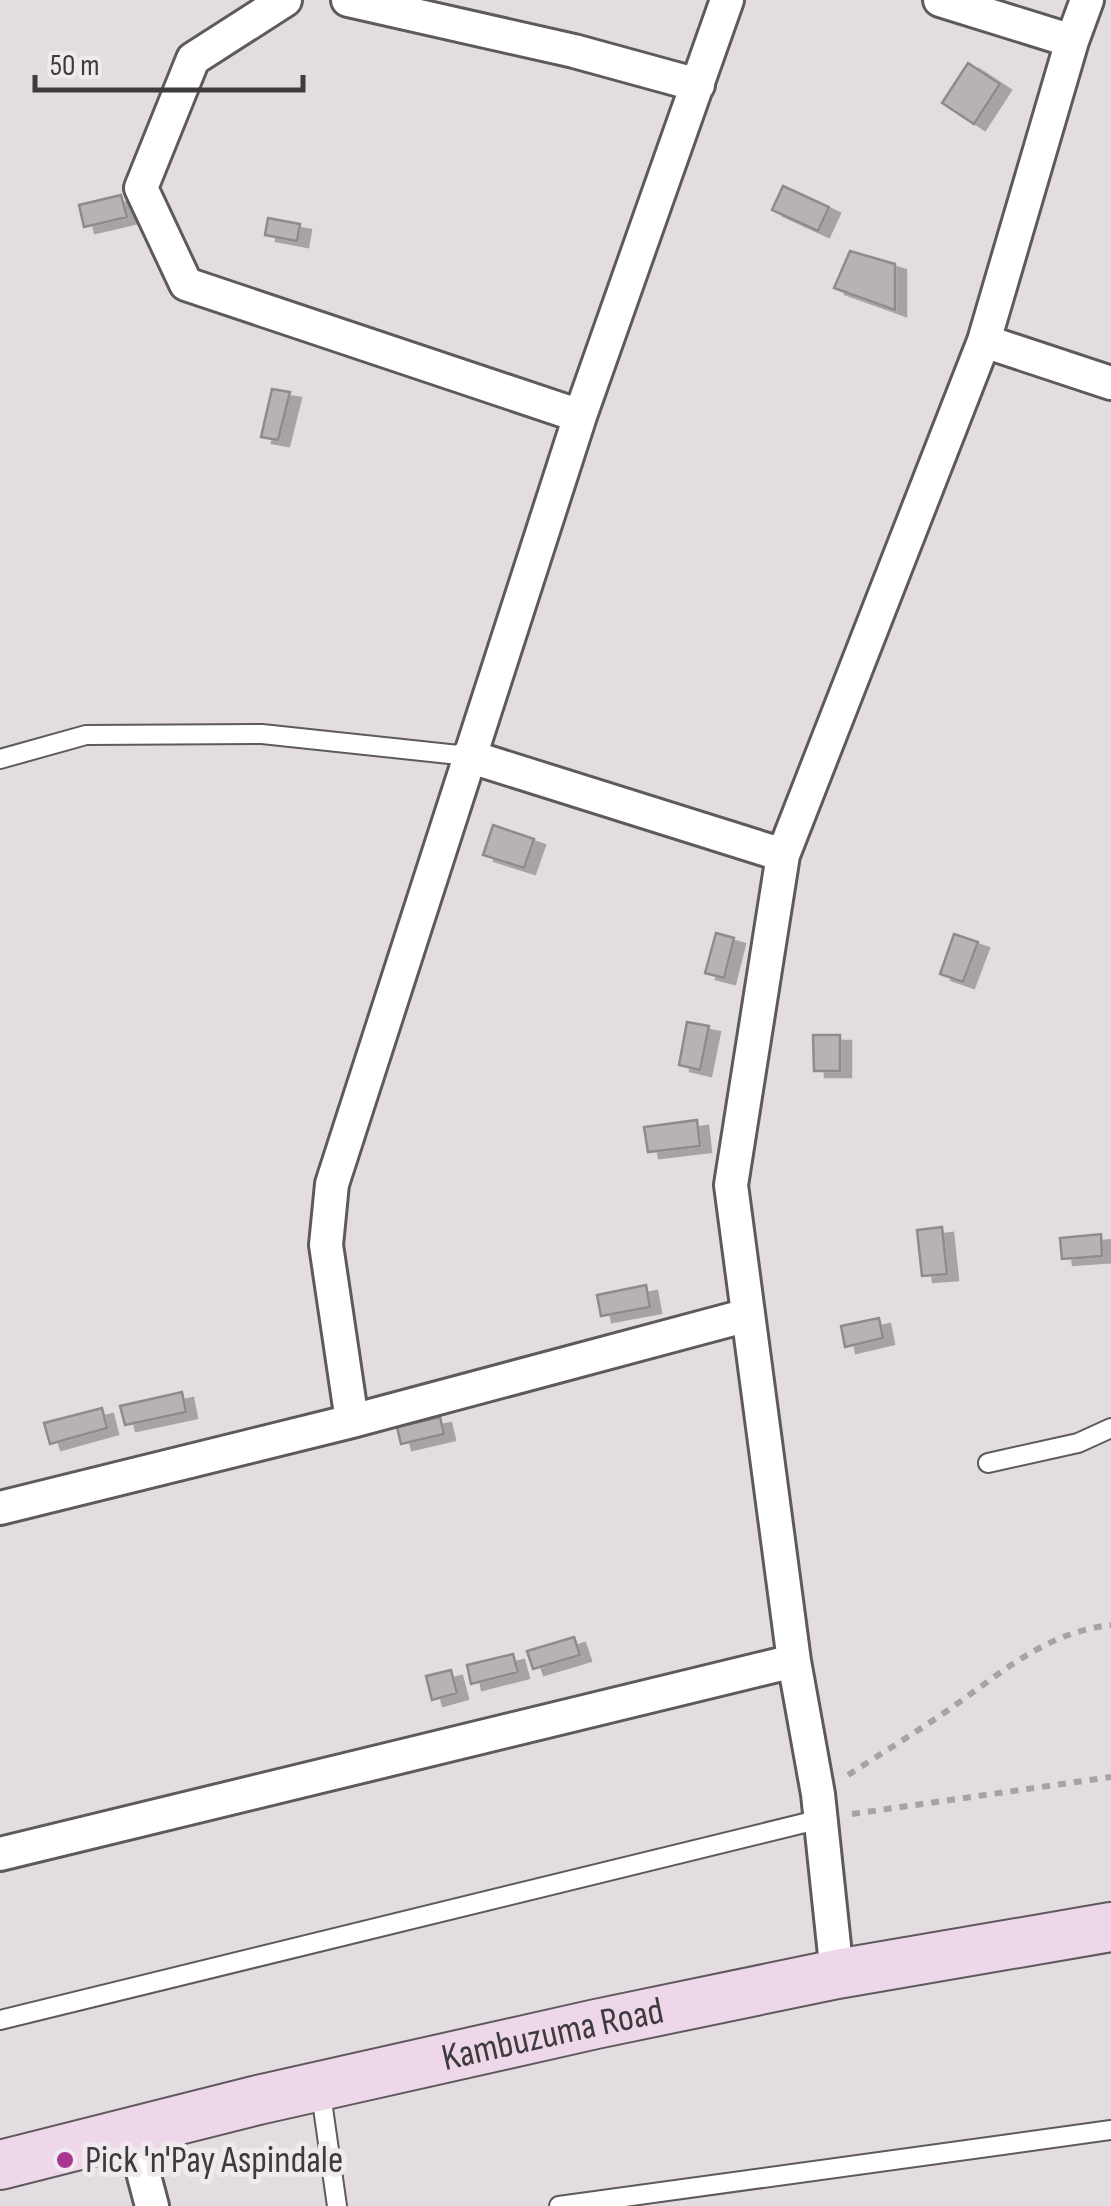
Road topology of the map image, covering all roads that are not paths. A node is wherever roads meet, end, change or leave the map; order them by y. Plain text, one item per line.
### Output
1 (284, 0) edge
2 (348, 0) edge
3 (727, 0) edge
4 (940, 0) edge
5 (1087, 0) edge
6 (1072, 41) junction
7 (698, 85) junction
8 (984, 341) junction
9 (1111, 383) edge
10 (580, 416) junction
11 (468, 756) junction
12 (0, 759) edge
13 (783, 855) junction
14 (748, 1314) junction
15 (352, 1421) junction
16 (1111, 1428) edge
17 (988, 1463) dead end
18 (0, 1508) edge
19 (794, 1661) junction
20 (819, 1807) junction
21 (0, 1854) edge
22 (1111, 1928) edge
23 (837, 1974) junction
24 (0, 2020) edge
25 (320, 2086) junction
26 (1111, 2130) edge
27 (133, 2134) junction
28 (0, 2166) edge
29 (152, 2206) edge
30 (337, 2206) edge
31 (559, 2206) edge

1 - 10 street
2 - 7 street
3 - 7 street
4 - 6 street
5 - 6 street
6 - 8 street
7 - 10 street
8 - 9 street
8 - 13 street
10 - 11 street
11 - 12 lane
11 - 13 street
11 - 15 street
13 - 14 street
14 - 15 street
14 - 19 street
15 - 18 street
16 - 17 lane
19 - 20 street
19 - 21 street
20 - 23 street
20 - 24 lane
22 - 23 main road, Kambuzuma Road
23 - 25 main road, Kambuzuma Road
25 - 27 main road, Kambuzuma Road
25 - 30 lane
26 - 31 lane
27 - 28 main road, Kambuzuma Road
27 - 29 street

